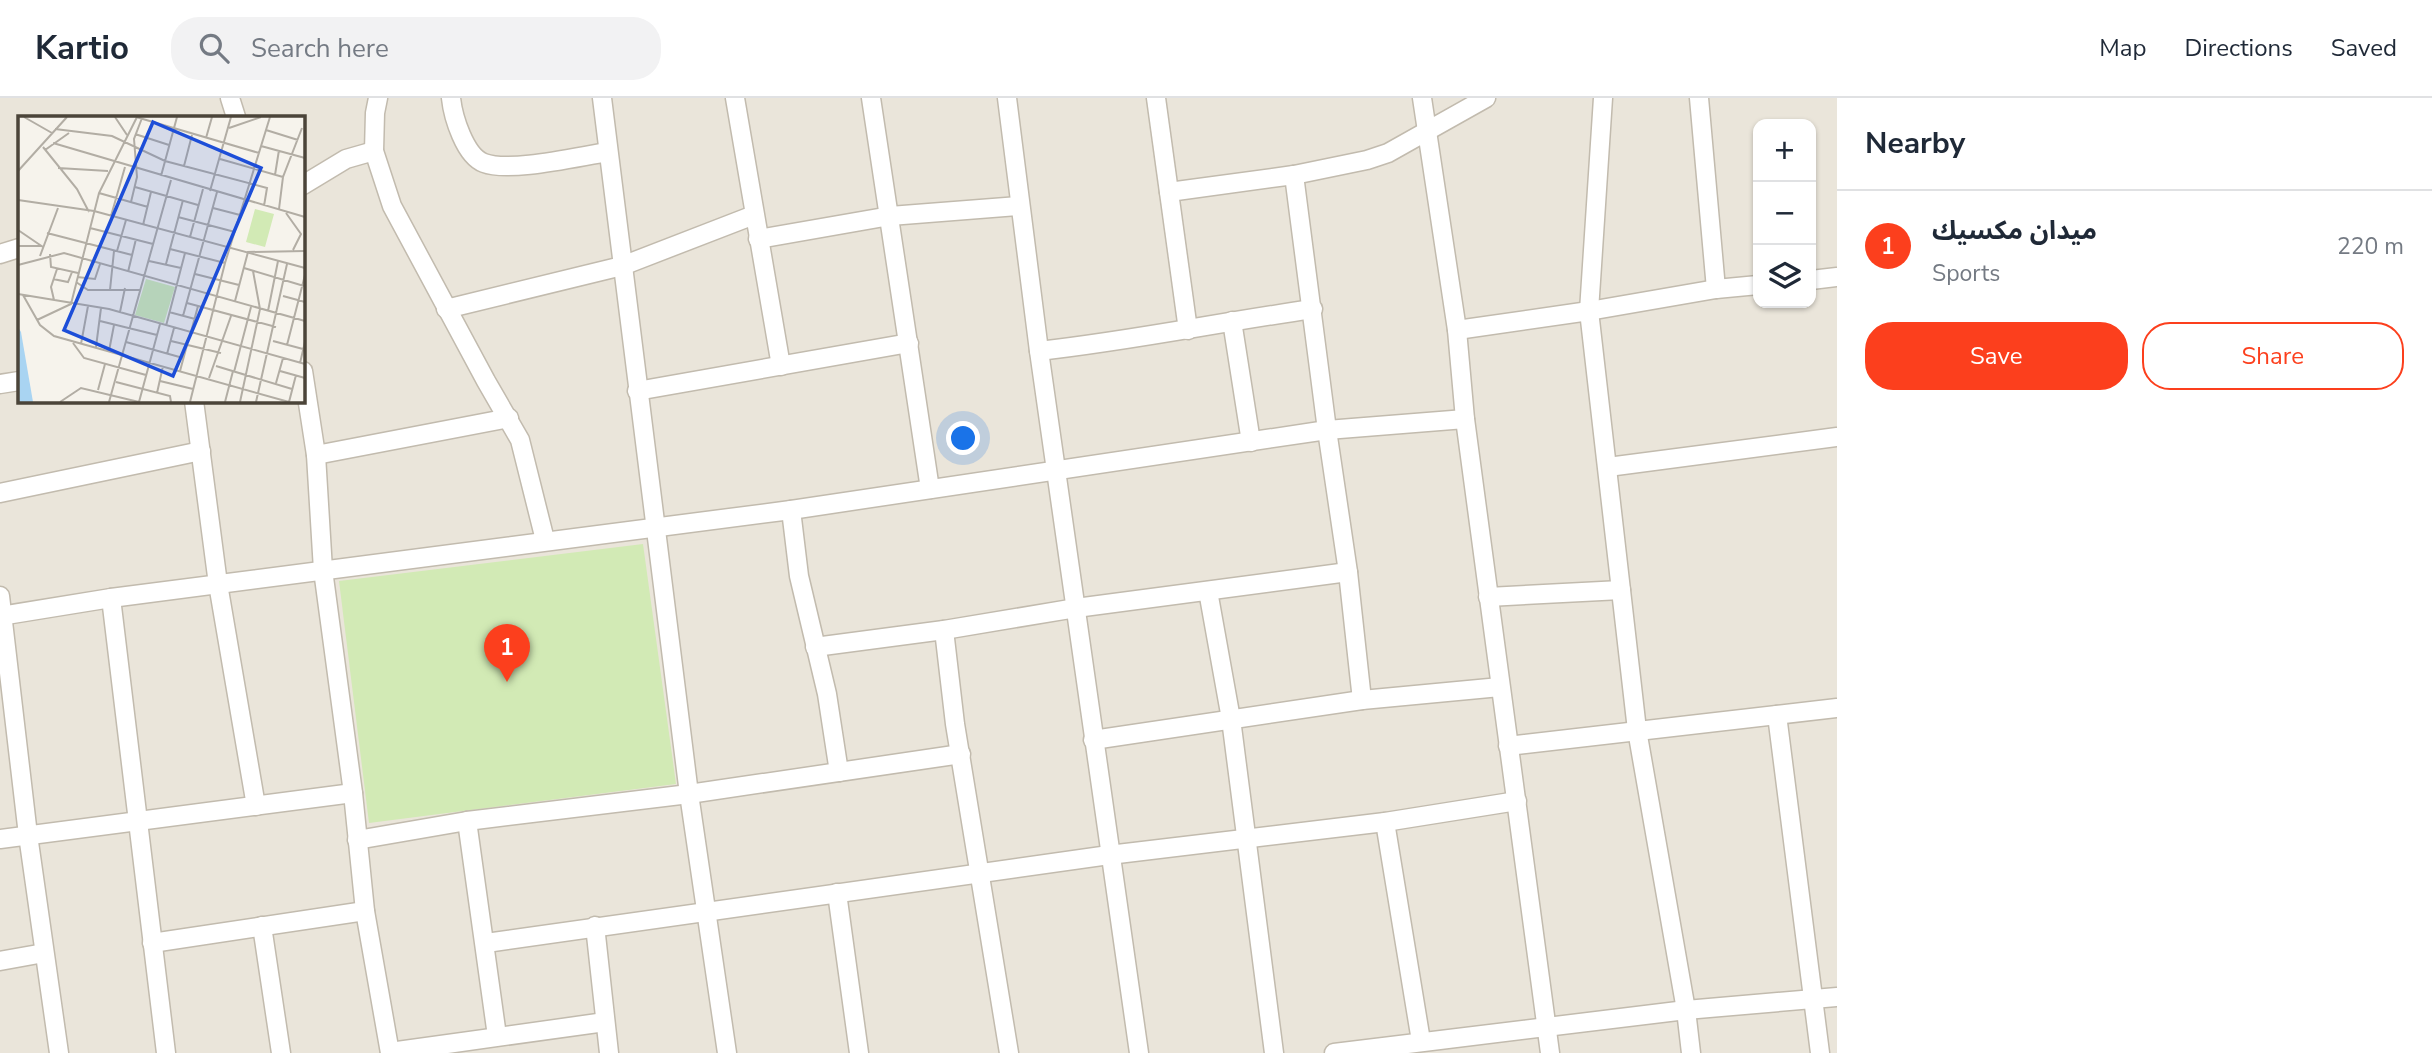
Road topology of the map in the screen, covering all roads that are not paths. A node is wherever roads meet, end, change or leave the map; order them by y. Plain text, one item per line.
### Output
1 (230, 98) edge
2 (378, 98) edge
3 (451, 98) edge
4 (602, 98) edge
5 (735, 98) edge
6 (871, 98) edge
7 (1007, 98) edge
8 (1156, 98) edge
9 (1422, 98) edge
10 (1486, 98) edge
11 (1603, 98) edge
12 (1699, 98) edge
13 (236, 116) edge
14 (1427, 131) junction
15 (374, 150) junction
16 (608, 152) junction
17 (1294, 175) junction
18 (304, 184) edge
19 (1169, 192) junction
20 (1019, 206) junction
21 (754, 215) junction
22 (890, 216) junction
23 (758, 239) junction
24 (18, 248) edge
25 (0, 254) edge
26 (622, 266) junction
27 (1837, 277) edge
28 (1816, 279) edge
29 (1753, 285) edge
30 (1716, 289) junction
31 (446, 309) junction
32 (1313, 309) junction
33 (1589, 311) junction
34 (1231, 321) junction
35 (1188, 330) junction
36 (1457, 330) junction
37 (909, 343) junction
38 (1039, 352) junction
39 (781, 366) junction
40 (304, 378) edge
41 (18, 381) edge
42 (0, 384) edge
43 (638, 391) junction
44 (194, 402) edge
45 (509, 418) junction
46 (1465, 419) junction
47 (1327, 430) junction
48 (1837, 438) edge
49 (1251, 442) junction
50 (201, 451) junction
51 (316, 456) junction
52 (1608, 467) junction
53 (1057, 472) junction
54 (930, 489) junction
55 (0, 493) edge
56 (791, 510) junction
57 (654, 526) junction
58 (545, 540) junction
59 (323, 570) junction
60 (1348, 572) junction
61 (218, 583) junction
62 (1621, 590) junction
63 (1208, 591) junction
64 (0, 596) edge
65 (1488, 597) junction
66 (111, 598) junction
67 (1076, 608) junction
68 (1, 616) edge
69 (944, 630) junction
70 (815, 647) junction
71 (1500, 687) junction
72 (1362, 700) junction
73 (1837, 708) edge
74 (1777, 715) junction
75 (1231, 719) junction
76 (1637, 730) junction
77 (1093, 740) junction
78 (1508, 746) junction
79 (961, 754) junction
80 (839, 772) junction
81 (353, 793) junction
82 (689, 794) junction
83 (1517, 801) junction
84 (256, 806) junction
85 (138, 821) junction
86 (467, 821) junction
87 (1385, 822) junction
88 (28, 835) junction
89 (0, 839) edge
90 (357, 840) junction
91 (1245, 840) junction
92 (1109, 855) junction
93 (981, 874) junction
94 (837, 893) junction
95 (365, 911) junction
96 (706, 911) junction
97 (262, 926) junction
98 (596, 926) junction
99 (152, 943) junction
100 (486, 943) junction
101 (44, 953) junction
102 (0, 961) edge
103 (1837, 997) edge
104 (1813, 998) junction
105 (1686, 1010) junction
106 (606, 1022) junction
107 (1546, 1026) junction
108 (497, 1036) junction
109 (1421, 1041) junction
110 (59, 1053) edge
111 (166, 1053) edge
112 (281, 1053) edge
113 (390, 1053) edge
114 (609, 1053) edge
115 (727, 1053) edge
116 (859, 1053) edge
117 (1009, 1053) edge
118 (1139, 1053) edge
119 (1275, 1053) edge
120 (1334, 1053) edge
121 (1550, 1053) edge
122 (1691, 1053) edge
123 (1821, 1053) edge

1 - 13 street
2 - 15 street
3 - 16 street
4 - 16 street
5 - 21 street
6 - 22 street
7 - 20 street
8 - 19 street
9 - 14 street
10 - 14 street
11 - 33 street
12 - 30 street
14 - 17 street
14 - 36 street
15 - 18 street
15 - 31 street
16 - 26 street
17 - 19 street
17 - 32 street
19 - 35 street
20 - 22 street
20 - 38 street
21 - 23 street
21 - 26 street
22 - 23 street
22 - 37 street
23 - 39 street
24 - 25 street
26 - 31 street
26 - 43 street
27 - 28 street
29 - 30 street
30 - 33 street
31 - 45 street
32 - 34 street
32 - 47 street
33 - 36 street
33 - 52 street
34 - 35 street
34 - 49 street
35 - 38 street
36 - 46 street
37 - 39 street
37 - 54 street
38 - 53 street
39 - 43 street
40 - 51 street
41 - 42 street
43 - 57 street
44 - 50 street
45 - 51 street
45 - 58 street
46 - 47 street
46 - 65 street
47 - 49 street
47 - 60 street
48 - 52 street
49 - 53 street
50 - 55 street
50 - 61 street
51 - 59 street
52 - 62 street
53 - 54 street
53 - 67 street
54 - 56 street
56 - 57 street
56 - 70 street
57 - 58 street
57 - 82 street
58 - 59 street
59 - 61 street
59 - 81 street
60 - 63 street
60 - 72 street
61 - 66 street
61 - 84 street
62 - 65 street
62 - 76 street
63 - 67 street
63 - 75 street
64 - 68 street
65 - 71 street
66 - 68 street
66 - 85 street
67 - 69 street
67 - 77 street
68 - 88 street
69 - 70 street
69 - 79 street
70 - 80 street
71 - 72 street
71 - 78 street
72 - 75 street
73 - 74 street
74 - 76 street
74 - 104 street
75 - 77 street
75 - 91 street
76 - 78 street
76 - 105 street
77 - 92 street
78 - 83 street
79 - 80 street
79 - 93 street
80 - 82 street
81 - 84 street
81 - 90 street
82 - 86 street
82 - 96 street
83 - 87 street
83 - 107 street
84 - 85 street
85 - 88 street
85 - 99 street
86 - 90 street
86 - 100 street
87 - 91 street
87 - 109 street
88 - 89 street
88 - 101 street
90 - 95 street
91 - 92 street
91 - 119 street
92 - 93 street
92 - 118 street
93 - 94 street
93 - 117 street
94 - 96 street
94 - 116 street
95 - 97 street
95 - 113 street
96 - 98 street
96 - 115 street
97 - 99 street
97 - 112 street
98 - 100 street
98 - 106 street
99 - 111 street
100 - 108 street
101 - 102 street
101 - 110 street
103 - 104 street
104 - 105 street
104 - 123 street
105 - 107 street
105 - 122 street
106 - 108 street
106 - 114 street
107 - 109 street
107 - 121 street
108 - 113 street
109 - 120 street

